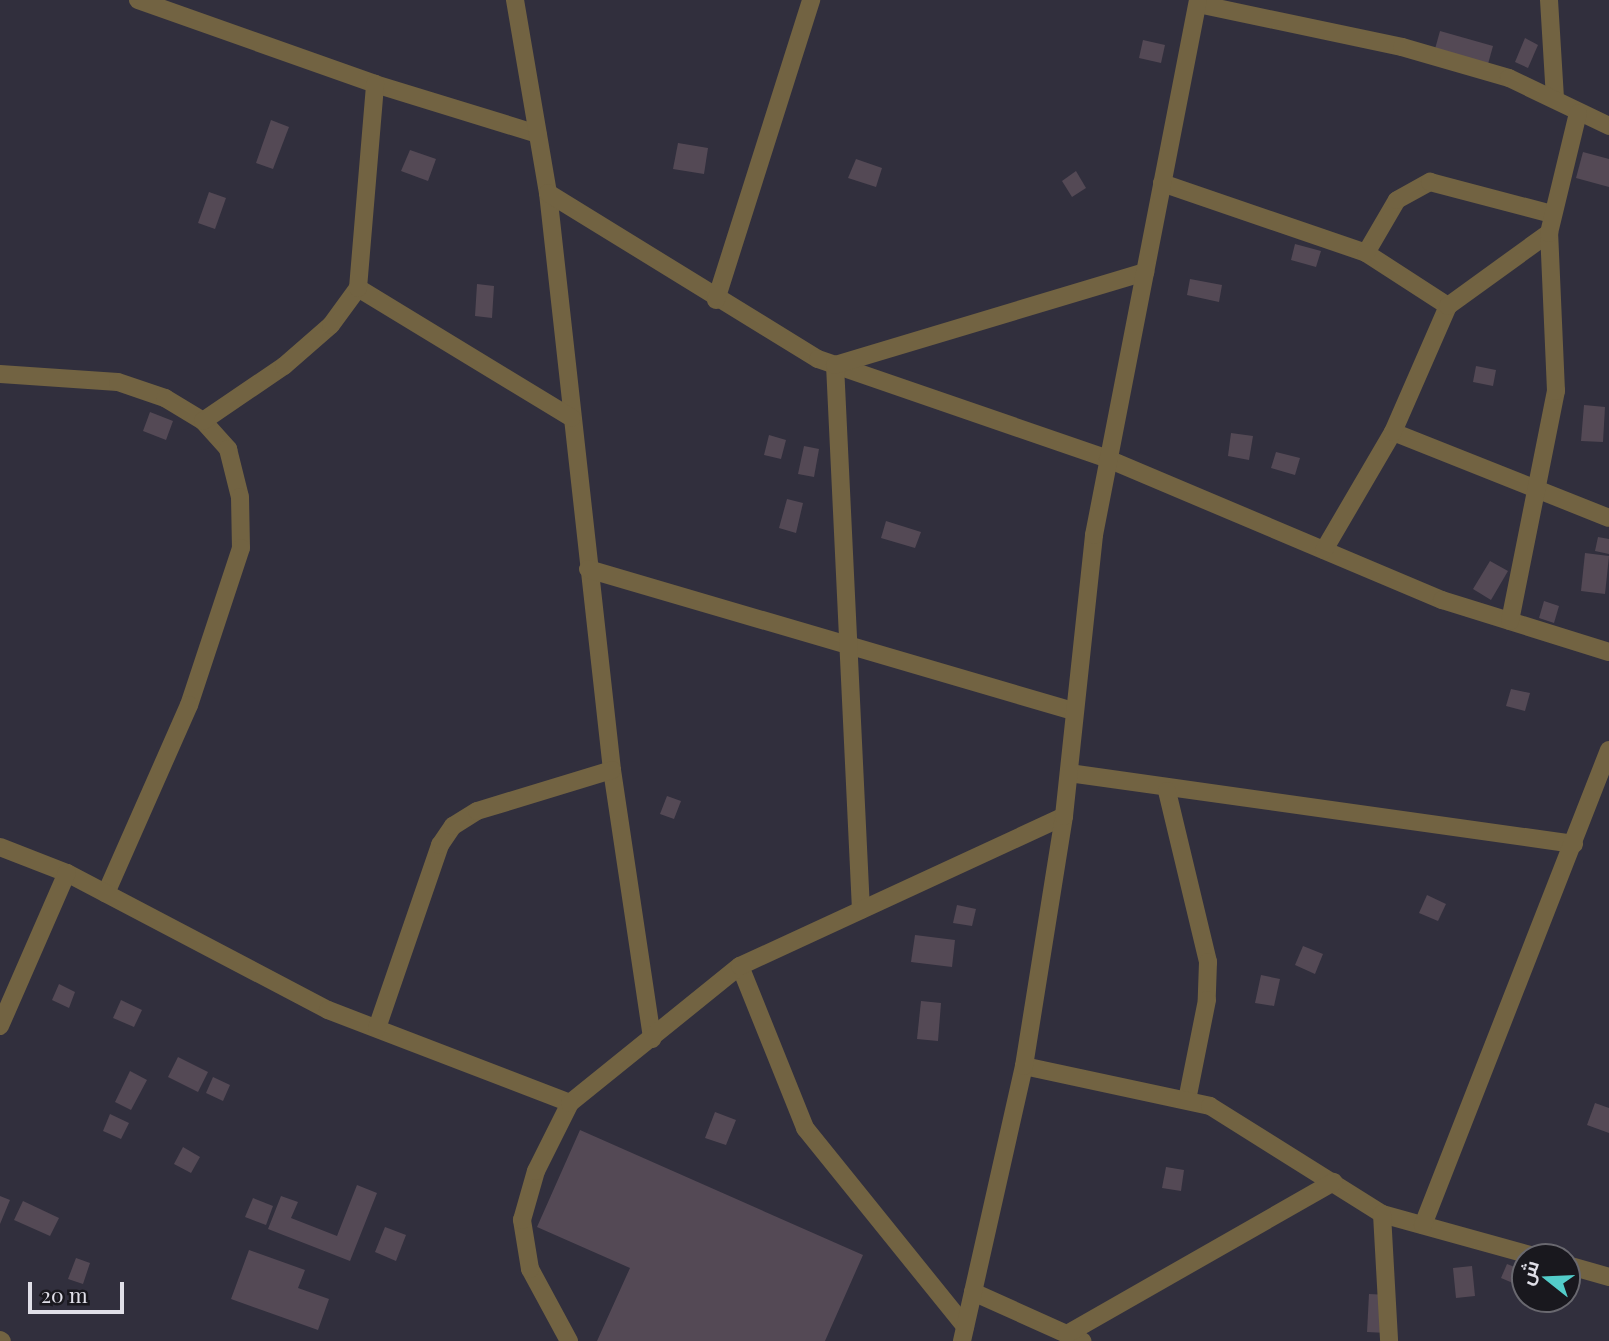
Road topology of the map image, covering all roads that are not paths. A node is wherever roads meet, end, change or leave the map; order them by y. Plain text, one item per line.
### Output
1 (138, 0) edge
2 (515, 0) edge
3 (811, 0) edge
4 (1549, 0) edge
5 (1198, 2) edge
6 (375, 84) junction
7 (1555, 98) junction
8 (1578, 113) junction
9 (1609, 126) edge
10 (538, 134) junction
11 (1162, 183) junction
12 (548, 193) junction
13 (1552, 214) junction
14 (1549, 233) junction
15 (1366, 253) junction
16 (1145, 272) junction
17 (358, 288) junction
18 (716, 300) junction
19 (1448, 306) junction
20 (835, 365) junction
21 (0, 374) edge
22 (572, 418) junction
23 (203, 421) junction
24 (1393, 432) junction
25 (1108, 459) junction
26 (1541, 493) junction
27 (1609, 519) edge
28 (1324, 550) junction
29 (588, 569) junction
30 (1510, 621) junction
31 (851, 646) junction
32 (1609, 652) edge
33 (1073, 711) junction
34 (1609, 750) edge
35 (612, 770) junction
36 (1069, 773) junction
37 (1167, 792) junction
38 (1064, 816) junction
39 (1574, 844) junction
40 (0, 847) edge
41 (67, 873) junction
42 (106, 892) junction
43 (861, 910) junction
44 (740, 966) junction
45 (0, 1026) edge
46 (377, 1028) junction
47 (652, 1039) junction
48 (1024, 1066) junction
49 (1187, 1100) junction
50 (570, 1103) junction
51 (1334, 1182) junction
52 (1382, 1214) junction
53 (1423, 1225) junction
54 (1511, 1250) edge
55 (1581, 1269) edge
56 (1609, 1277) edge
57 (973, 1292) junction
58 (964, 1334) edge
59 (1074, 1338) edge
60 (569, 1341) edge
61 (1389, 1341) edge

1 - 6 street
2 - 10 street
3 - 18 street
4 - 7 street
5 - 7 street
5 - 11 street
6 - 10 street
6 - 17 street
7 - 8 street
8 - 9 street
8 - 13 street
10 - 12 street
11 - 15 street
11 - 16 street
12 - 18 street
12 - 22 street
13 - 14 street
13 - 15 street
14 - 19 street
14 - 26 street
15 - 19 street
16 - 20 street
16 - 25 street
17 - 22 street
17 - 23 street
18 - 20 street
19 - 24 street
20 - 25 street
20 - 31 street
21 - 23 street
22 - 29 street
23 - 42 street
24 - 26 street
24 - 28 street
25 - 28 street
25 - 33 street
26 - 27 street
26 - 30 street
28 - 30 street
29 - 31 street
29 - 35 street
30 - 32 street
31 - 33 street
31 - 43 street
33 - 36 street
34 - 39 street
35 - 46 street
35 - 47 street
36 - 37 street
36 - 38 street
37 - 39 street
37 - 49 street
38 - 43 street
38 - 48 street
39 - 53 street
40 - 41 street
41 - 42 street
41 - 45 street
42 - 46 street
43 - 44 street
44 - 47 street
44 - 58 street
46 - 50 street
47 - 50 street
48 - 49 street
48 - 57 street
49 - 51 street
50 - 60 street
51 - 52 street
51 - 59 street
52 - 53 street
52 - 61 street
53 - 54 street
55 - 56 street
57 - 58 street
57 - 59 street

